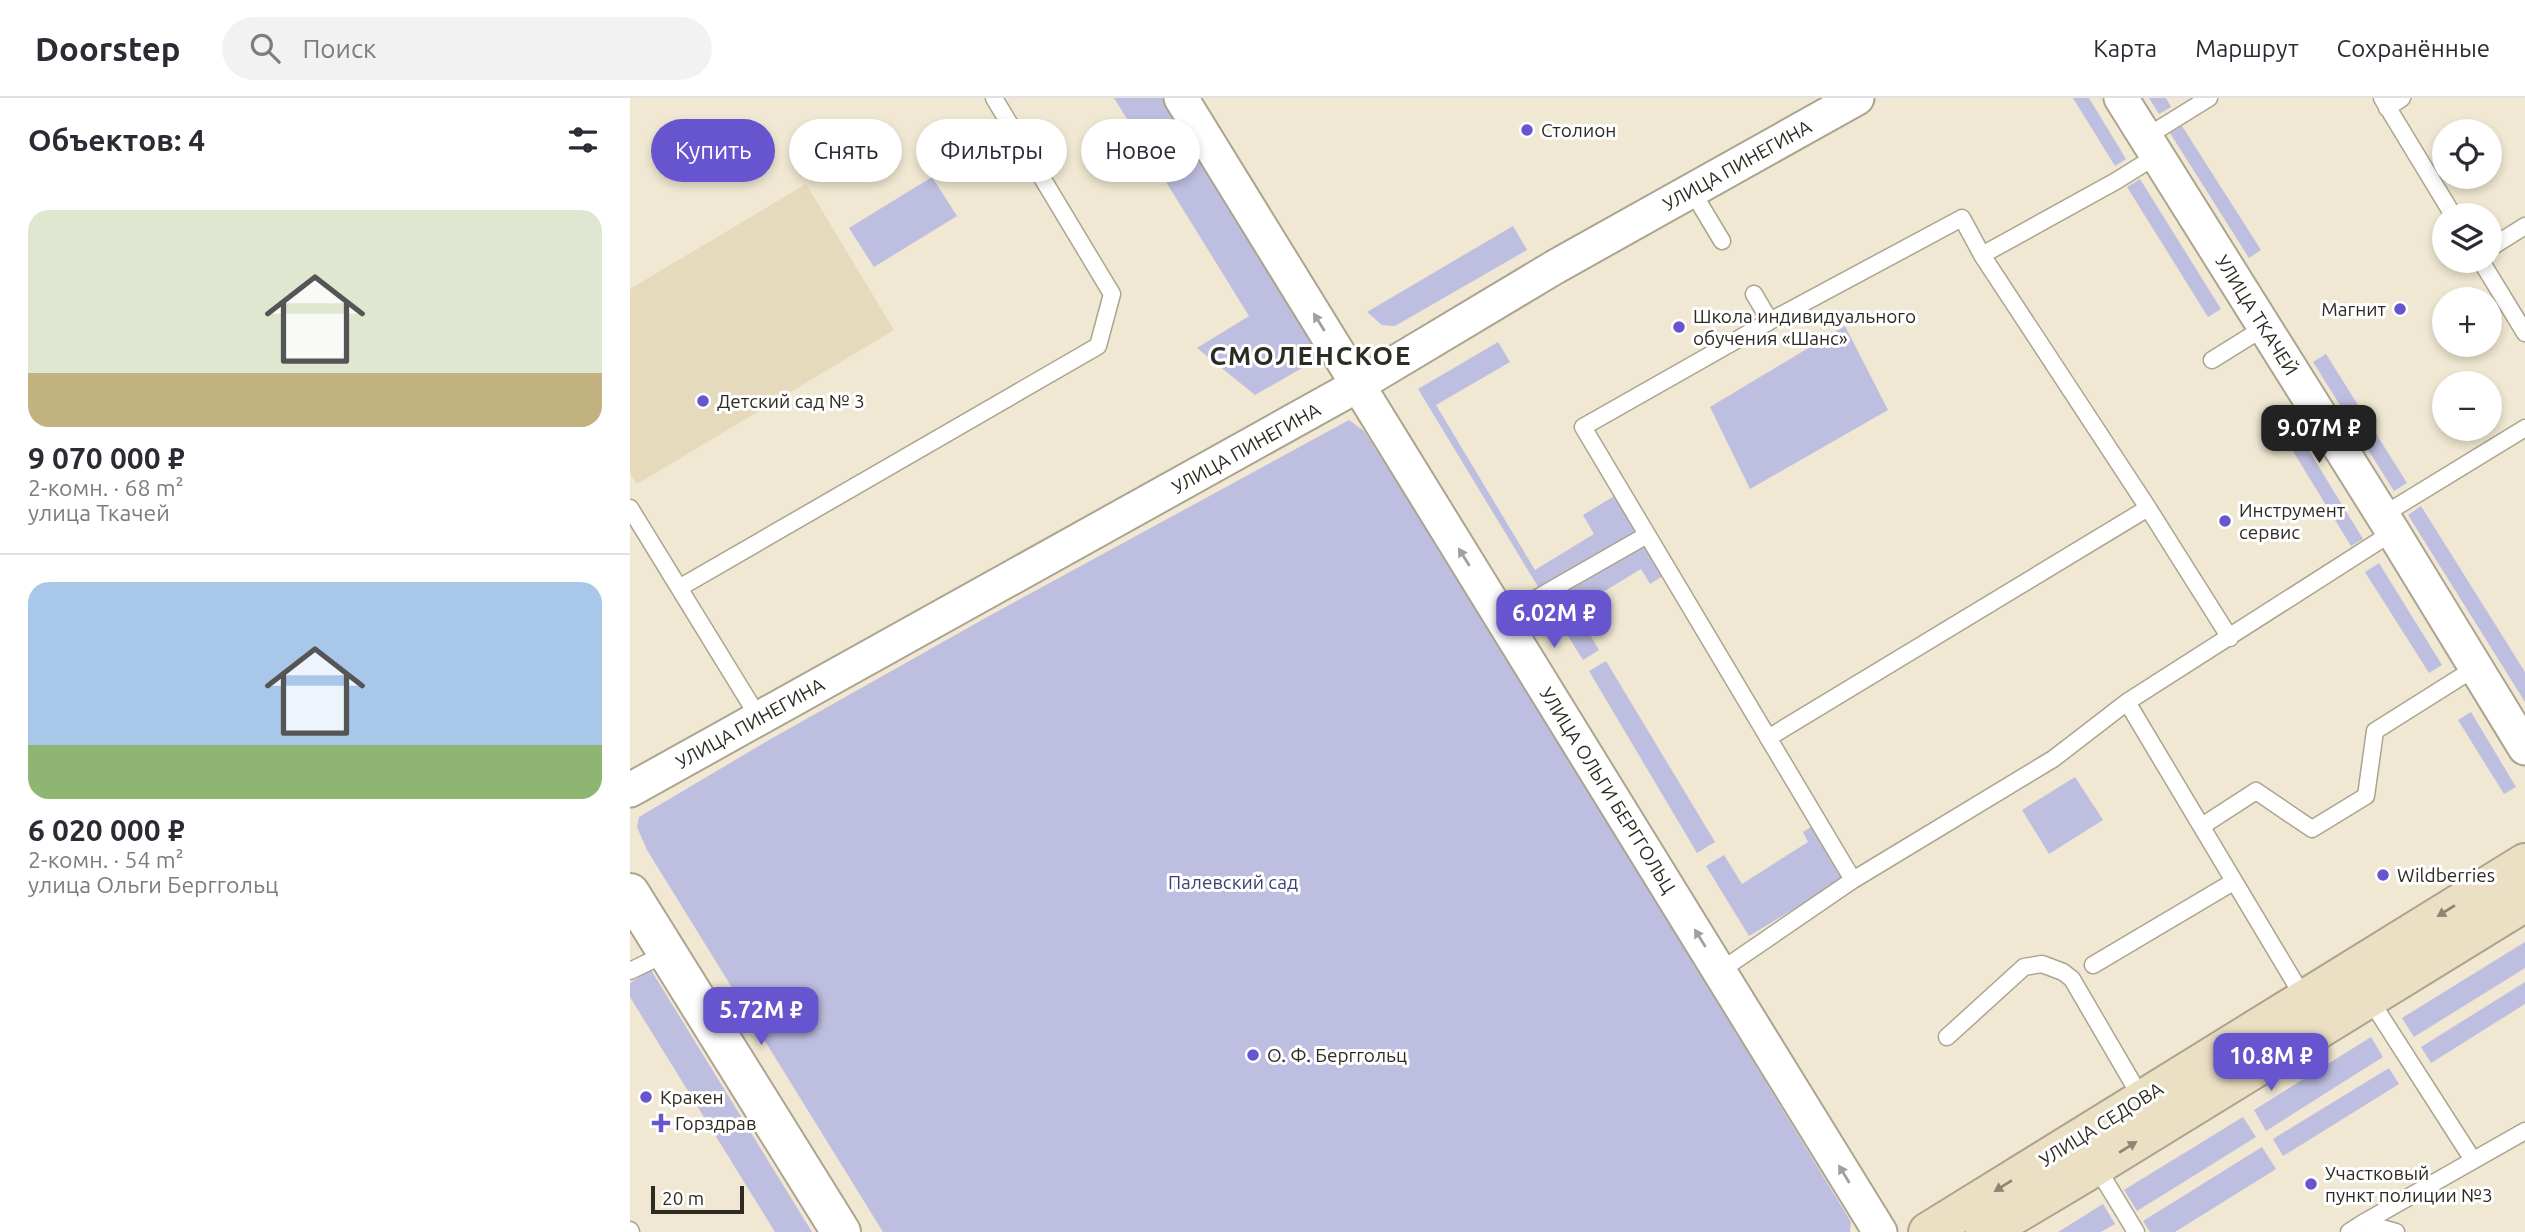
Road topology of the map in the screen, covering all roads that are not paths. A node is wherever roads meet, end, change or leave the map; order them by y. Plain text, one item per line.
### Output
1 (994, 98) edge
2 (1181, 98) edge
3 (1857, 98) edge
4 (2121, 98) edge
5 (2209, 98) edge
6 (2402, 98) edge
7 (2384, 103) edge
8 (2151, 147) junction
9 (1692, 191) junction
10 (2446, 203) edge
11 (2525, 226) edge
12 (2502, 240) edge
13 (1722, 241) dead end
14 (1982, 255) junction
15 (2488, 273) edge
16 (1754, 294) dead end
17 (1770, 321) junction
18 (2265, 327) junction
19 (2525, 333) edge
20 (2213, 360) dead end
21 (1358, 385) junction
22 (2525, 428) edge
23 (630, 508) edge
24 (2148, 508) junction
25 (2388, 524) junction
26 (1647, 535) junction
27 (680, 588) junction
28 (1502, 618) junction
29 (2230, 638) junction
30 (2476, 668) junction
31 (2127, 702) junction
32 (759, 718) junction
33 (1768, 738) junction
34 (2525, 748) edge
35 (630, 790) edge
36 (2202, 826) junction
37 (2525, 863) edge
38 (1853, 880) junction
39 (2233, 883) junction
40 (630, 893) edge
41 (2525, 902) edge
42 (667, 953) junction
43 (2093, 965) dead end
44 (630, 971) edge
45 (1720, 971) junction
46 (2304, 998) junction
47 (2369, 998) junction
48 (1947, 1037) dead end
49 (2142, 1099) junction
50 (2525, 1131) edge
51 (2473, 1160) junction
52 (2096, 1166) junction
53 (2363, 1223) junction
54 (841, 1232) edge
55 (1880, 1232) edge
56 (1928, 1232) edge
57 (1985, 1232) edge
58 (2136, 1232) edge
59 (2349, 1232) edge
60 (2396, 1232) edge

1 - 27 lane
21 -> 2 street, УЛИЦА ОЛЬГИ БЕРГГОЛЬЦ
3 - 9 street, УЛИЦА ПИНЕГИНА
4 - 8 street, УЛИЦА ТКАЧЕЙ
5 - 8 lane
6 - 7 lane
7 - 10 lane
8 - 14 lane
8 - 18 street, УЛИЦА ТКАЧЕЙ
9 - 13 lane
9 - 21 street, УЛИЦА ПИНЕГИНА
11 - 12 lane
14 - 17 lane
14 - 24 lane
15 - 19 lane
16 - 17 lane
17 - 26 lane
18 - 20 lane
18 - 25 street, УЛИЦА ТКАЧЕЙ
28 -> 21 street, УЛИЦА ОЛЬГИ БЕРГГОЛЬЦ
21 - 32 street, УЛИЦА ПИНЕГИНА
22 - 25 lane
23 - 27 lane
24 - 29 lane
24 - 33 lane
25 - 29 lane
25 - 30 street, УЛИЦА ТКАЧЕЙ
26 - 28 lane
26 - 33 lane
27 - 32 lane
45 -> 28 street, УЛИЦА ОЛЬГИ БЕРГГОЛЬЦ
29 - 31 lane
30 - 34 street, УЛИЦА ТКАЧЕЙ
30 - 36 lane
31 - 36 lane
31 - 38 lane
32 - 35 street, УЛИЦА ПИНЕГИНА
33 - 38 lane
36 - 39 lane
37 -> 46 main road, УЛИЦА СЕДОВА
38 - 45 lane
39 - 43 lane
39 - 46 lane
40 - 42 street
41 - 47 main road, УЛИЦА СЕДОВА
42 - 44 lane
42 - 54 street
55 -> 45 street, УЛИЦА ОЛЬГИ БЕРГГОЛЬЦ
46 - 49 main road, УЛИЦА СЕДОВА
47 - 51 lane
52 -> 47 main road, УЛИЦА СЕДОВА
48 - 49 lane
49 -> 56 main road, УЛИЦА СЕДОВА
50 - 51 lane
51 - 53 lane
52 - 57 main road, УЛИЦА СЕДОВА
52 - 58 lane
53 - 59 lane
53 - 60 lane

